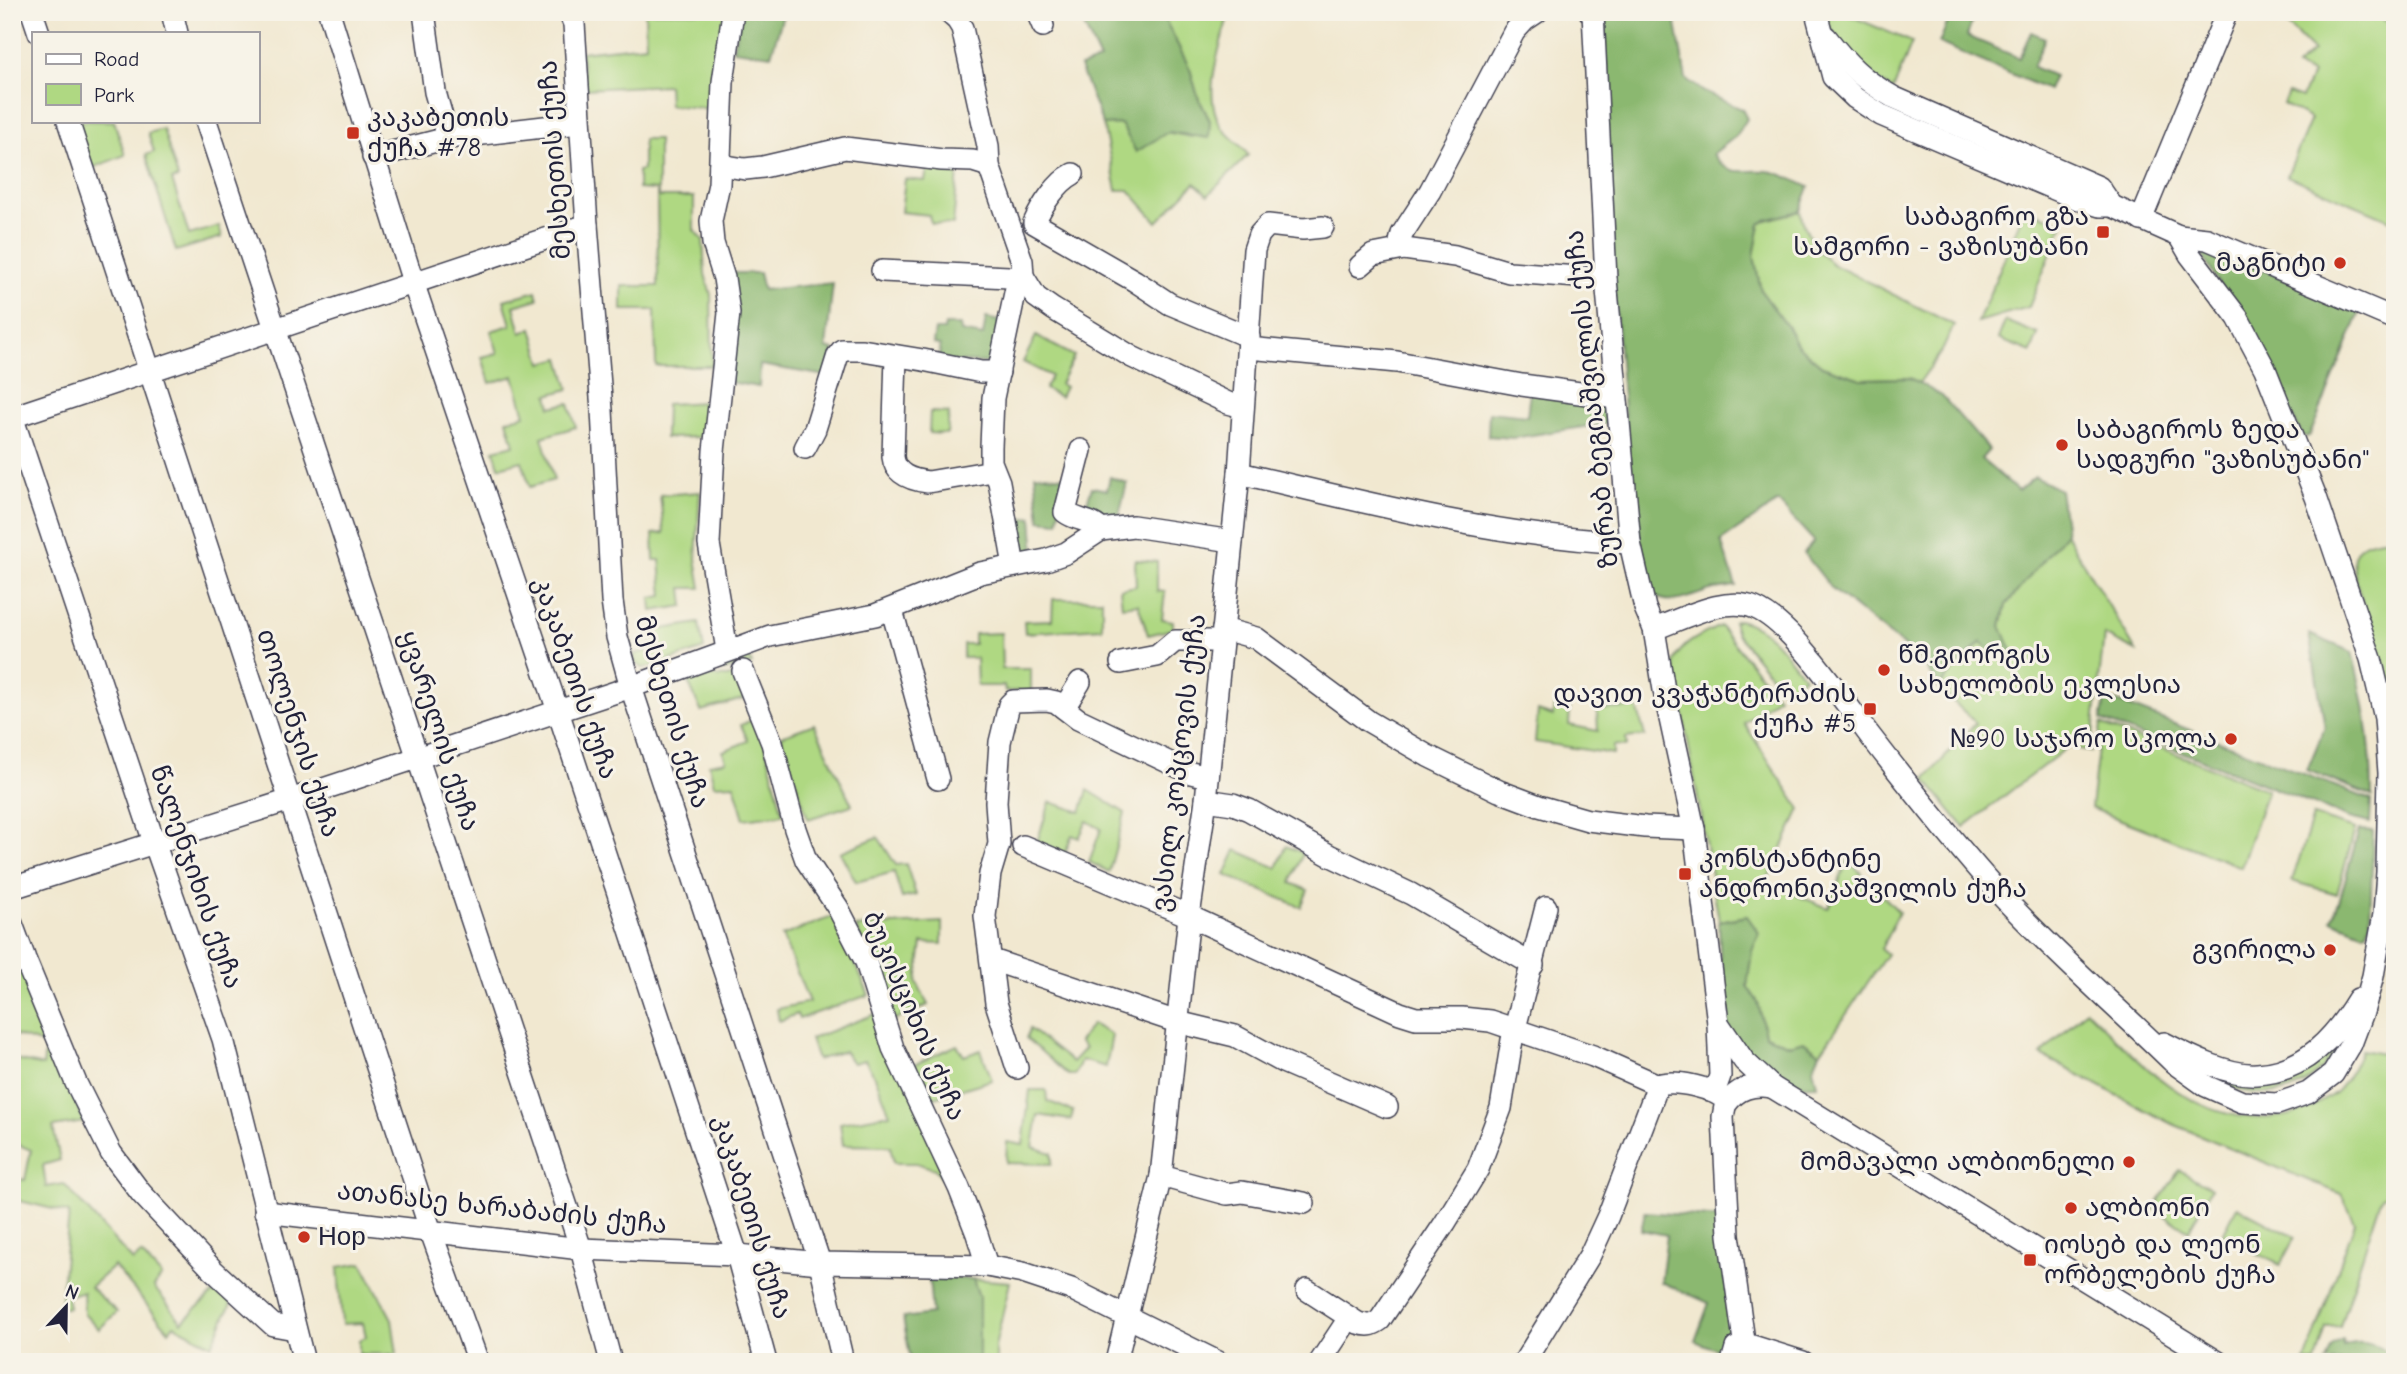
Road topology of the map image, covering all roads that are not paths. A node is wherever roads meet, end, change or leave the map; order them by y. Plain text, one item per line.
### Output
1 (32, 12) edge
2 (172, 12) edge
3 (329, 12) edge
4 (425, 12) edge
5 (569, 12) edge
6 (733, 12) edge
7 (948, 12) edge
8 (1537, 12) edge
9 (1591, 12) edge
10 (2227, 12) edge
11 (1818, 21) edge
12 (39, 32) edge
13 (177, 32) edge
14 (68, 122) edge
15 (206, 122) edge
16 (579, 123) junction
17 (448, 138) junction
18 (373, 157) junction
19 (720, 165) junction
20 (989, 166) junction
21 (1073, 174) dead end
22 (2141, 220) junction
23 (587, 225) junction
24 (1323, 227) dead end
25 (2179, 236) junction
26 (1404, 249) junction
27 (1360, 266) dead end
28 (882, 271) dead end
29 (1021, 279) junction
30 (1606, 279) junction
31 (413, 282) junction
32 (2395, 319) edge
33 (274, 328) junction
34 (1248, 342) junction
35 (896, 356) junction
36 (150, 371) junction
37 (999, 372) junction
38 (1616, 398) junction
39 (1243, 407) junction
40 (12, 417) edge
41 (805, 449) dead end
42 (1081, 450) dead end
43 (993, 471) junction
44 (1239, 473) junction
45 (1101, 530) junction
46 (1232, 541) junction
47 (1630, 543) junction
48 (1014, 566) junction
49 (892, 610) junction
50 (1654, 629) junction
51 (1223, 635) junction
52 (727, 650) junction
53 (1121, 663) dead end
54 (743, 671) dead end
55 (1080, 682) dead end
56 (631, 687) junction
57 (1064, 708) junction
58 (558, 711) junction
59 (418, 757) junction
60 (1208, 777) junction
61 (938, 779) dead end
62 (290, 800) junction
63 (1206, 800) junction
64 (1694, 829) junction
65 (154, 842) junction
66 (1023, 846) dead end
67 (2391, 871) edge
68 (12, 888) edge
69 (1546, 907) dead end
70 (1189, 916) junction
71 (12, 924) edge
72 (992, 960) junction
73 (2375, 963) junction
74 (1533, 965) junction
75 (1177, 1022) junction
76 (1516, 1030) junction
77 (2141, 1031) junction
78 (1017, 1068) dead end
79 (1732, 1082) junction
80 (1658, 1085) junction
81 (1387, 1107) dead end
82 (1161, 1176) junction
83 (1304, 1203) dead end
84 (265, 1212) junction
85 (431, 1232) junction
86 (581, 1249) junction
87 (737, 1255) junction
88 (820, 1263) junction
89 (987, 1266) junction
90 (1307, 1290) dead end
91 (1128, 1317) junction
92 (1349, 1318) junction
93 (295, 1329) junction
94 (1746, 1353) edge
95 (304, 1362) edge
96 (478, 1362) edge
97 (611, 1362) edge
98 (766, 1362) edge
99 (843, 1362) edge
100 (1116, 1362) edge
101 (1218, 1362) edge
102 (1320, 1362) edge
103 (1524, 1362) edge
104 (1732, 1362) edge
105 (1803, 1362) edge
106 (2218, 1362) edge

1 - 12 street
2 - 13 street
3 - 18 street, კაკაბეთის ქუჩა
4 - 17 street
5 - 16 street, მესხეთის ქუჩა
6 - 19 street
7 - 20 street
8 - 26 street
9 - 30 street, ზურაბ ბეგიაშვილის ქუჩა
10 - 22 street
11 - 22 street
14 - 36 street, თოლენჯის ქუჩა
15 - 33 street, ყვარელის ქუჩა
16 - 17 street
16 - 23 street, მესხეთის ქუჩა
17 - 18 street
18 - 31 street, კაკაბეთის ქუჩა
19 - 20 street
19 - 52 street
20 - 29 street
21 - 34 street
22 - 25 street
23 - 31 street
23 - 56 street, მესხეთის ქუჩა
24 - 34 street, ვასილ კოპცოვის ქუჩა
25 - 32 street
25 - 67 street
26 - 27 street
26 - 30 street
28 - 29 street
29 - 37 street
29 - 39 street
30 - 38 street, ზურაბ ბეგიაშვილის ქუჩა
31 - 33 street
31 - 58 street, კაკაბეთის ქუჩა
33 - 36 street
33 - 59 street, ყვარელის ქუჩა
34 - 38 street
34 - 39 street, ვასილ კოპცოვის ქუჩა
35 - 37 street
35 - 41 street
35 - 43 street
36 - 40 street
36 - 62 street, თოლენჯის ქუჩა
37 - 43 street
38 - 47 street, ზურაბ ბეგიაშვილის ქუჩა
39 - 44 street, ვასილ კოპცოვის ქუჩა
40 - 65 street, წალენჯიხის ქუჩა
42 - 45 street
43 - 48 street
44 - 46 street, ვასილ კოპცოვის ქუჩა
44 - 47 street
45 - 46 street
45 - 48 street
46 - 51 street, ვასილ კოპცოვის ქუჩა
47 - 50 street, ზურაბ ბეგიაშვილის ქუჩა
48 - 49 street
49 - 52 street
49 - 61 street
50 - 64 street, ზურაბ ბეგიაშვილის ქუჩა
50 - 77 street
51 - 53 street
51 - 60 street, ვასილ კოპცოვის ქუჩა
51 - 64 street
52 - 56 street
54 - 89 street, ბუკისციხის ქუჩა
55 - 57 street
56 - 58 street
56 - 88 street, მესხეთის ქუჩა
57 - 60 street
57 - 72 street
58 - 59 street
58 - 87 street, კაკაბეთის ქუჩა
59 - 62 street
59 - 86 street, ყვარელის ქუჩა
60 - 63 street, ვასილ კოპცოვის ქუჩა
62 - 65 street
62 - 85 street, თოლენჯის ქუჩა
63 - 70 street, ვასილ კოპცოვის ქუჩა
63 - 74 street
64 - 79 street, ზურაბ ბეგიაშვილის ქუჩა
65 - 68 street
65 - 84 street, წალენჯიხის ქუჩა
66 - 70 street
67 - 73 street
69 - 74 street
70 - 75 street, ვასილ კოპცოვის ქუჩა
70 - 76 street
71 - 93 street
72 - 75 street
72 - 78 street
73 - 77 street
73 - 77 street
74 - 76 street
75 - 81 street
75 - 82 street, ვასილ კოპცოვის ქუჩა
76 - 80 street
76 - 92 street
79 - 80 street
79 - 94 street
79 - 106 street
80 - 103 street
82 - 83 street
82 - 91 street, ვასილ კოპცოვის ქუჩა
84 - 85 street, ათანასე ხარაბაძის ქუჩა
84 - 93 street, წალენჯიხის ქუჩა
85 - 86 street, ათანასე ხარაბაძის ქუჩა
85 - 96 street, თოლენჯის ქუჩა
86 - 87 street, ათანასე ხარაბაძის ქუჩა
86 - 97 street, ყვარელის ქუჩა
87 - 88 street, ათანასე ხარაბაძის ქუჩა
87 - 98 street, კაკაბეთის ქუჩა
88 - 89 street, ათანასე ხარაბაძის ქუჩა
88 - 99 street, მესხეთის ქუჩა
89 - 91 street, ათანასე ხარაბაძის ქუჩა
90 - 92 street
91 - 100 street, ვასილ კოპცოვის ქუჩა
91 - 101 street, ათანასე ხარაბაძის ქუჩა
92 - 102 street
93 - 95 street, წალენჯიხის ქუჩა
94 - 104 street
94 - 105 street

